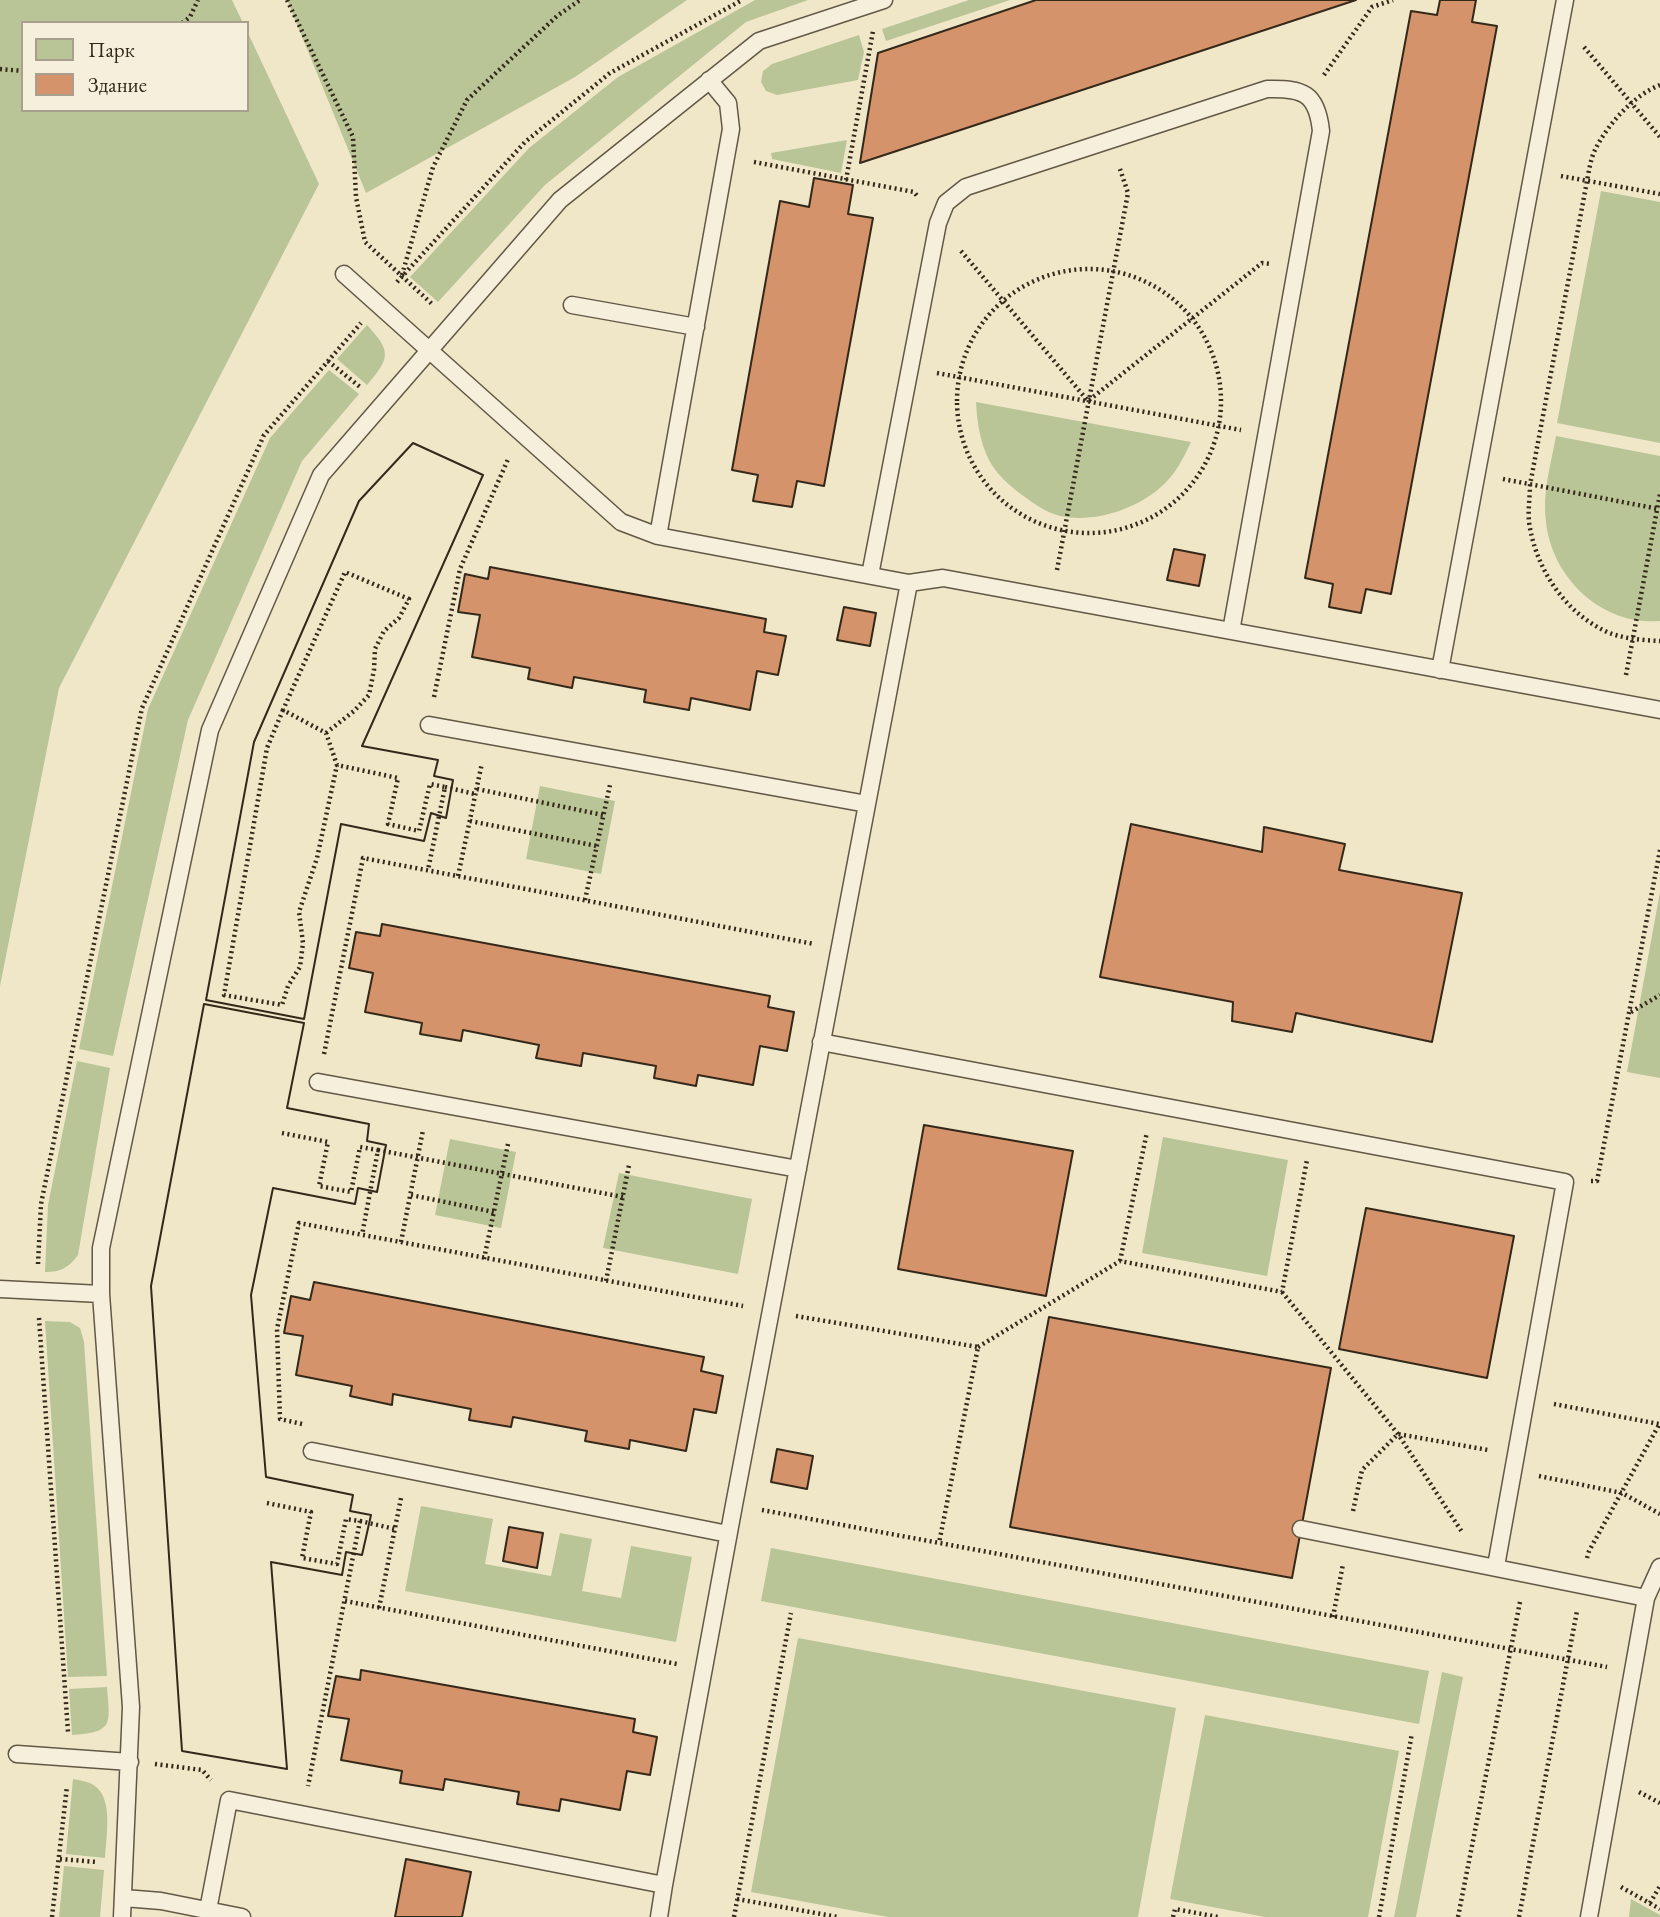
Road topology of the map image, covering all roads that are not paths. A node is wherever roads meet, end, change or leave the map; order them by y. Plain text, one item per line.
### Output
1 (884, 0) edge
2 (1565, 0) edge
3 (709, 80) junction
4 (345, 274) dead end
5 (572, 305) dead end
6 (696, 327) junction
7 (429, 350) junction
8 (658, 536) junction
9 (870, 575) junction
10 (909, 583) junction
11 (1231, 631) junction
12 (1440, 670) junction
13 (1660, 710) edge
14 (429, 725) road end
15 (867, 804) junction
16 (821, 1042) junction
17 (318, 1082) road end
18 (798, 1169) junction
19 (0, 1289) edge
20 (101, 1294) junction
21 (312, 1451) road end
22 (1301, 1529) dead end
23 (728, 1534) junction
24 (1490, 1566) junction
25 (1660, 1567) edge
26 (1646, 1598) junction
27 (17, 1754) dead end
28 (130, 1762) junction
29 (664, 1885) junction
30 (124, 1898) junction
31 (208, 1910) junction
32 (122, 1917) edge
33 (242, 1917) edge
34 (659, 1917) edge
35 (1589, 1917) edge

1 - 3 lane
2 - 12 lane
3 - 6 lane
3 - 7 lane
4 - 7 lane
5 - 6 lane
6 - 8 lane
7 - 8 lane
7 - 20 lane
8 - 9 lane
9 - 10 lane
9 - 11 lane
10 - 11 lane
10 - 15 lane
11 - 12 lane
12 - 13 lane
14 - 15 lane
15 - 16 lane
16 - 18 lane
16 - 24 lane
17 - 18 lane
18 - 23 lane
19 - 20 lane
20 - 28 lane
21 - 23 lane
22 - 24 lane
23 - 29 lane
24 - 26 lane
25 - 26 lane
26 - 35 lane
27 - 28 lane
28 - 30 lane
29 - 31 lane
29 - 34 lane
30 - 31 lane
30 - 32 lane
31 - 33 lane

